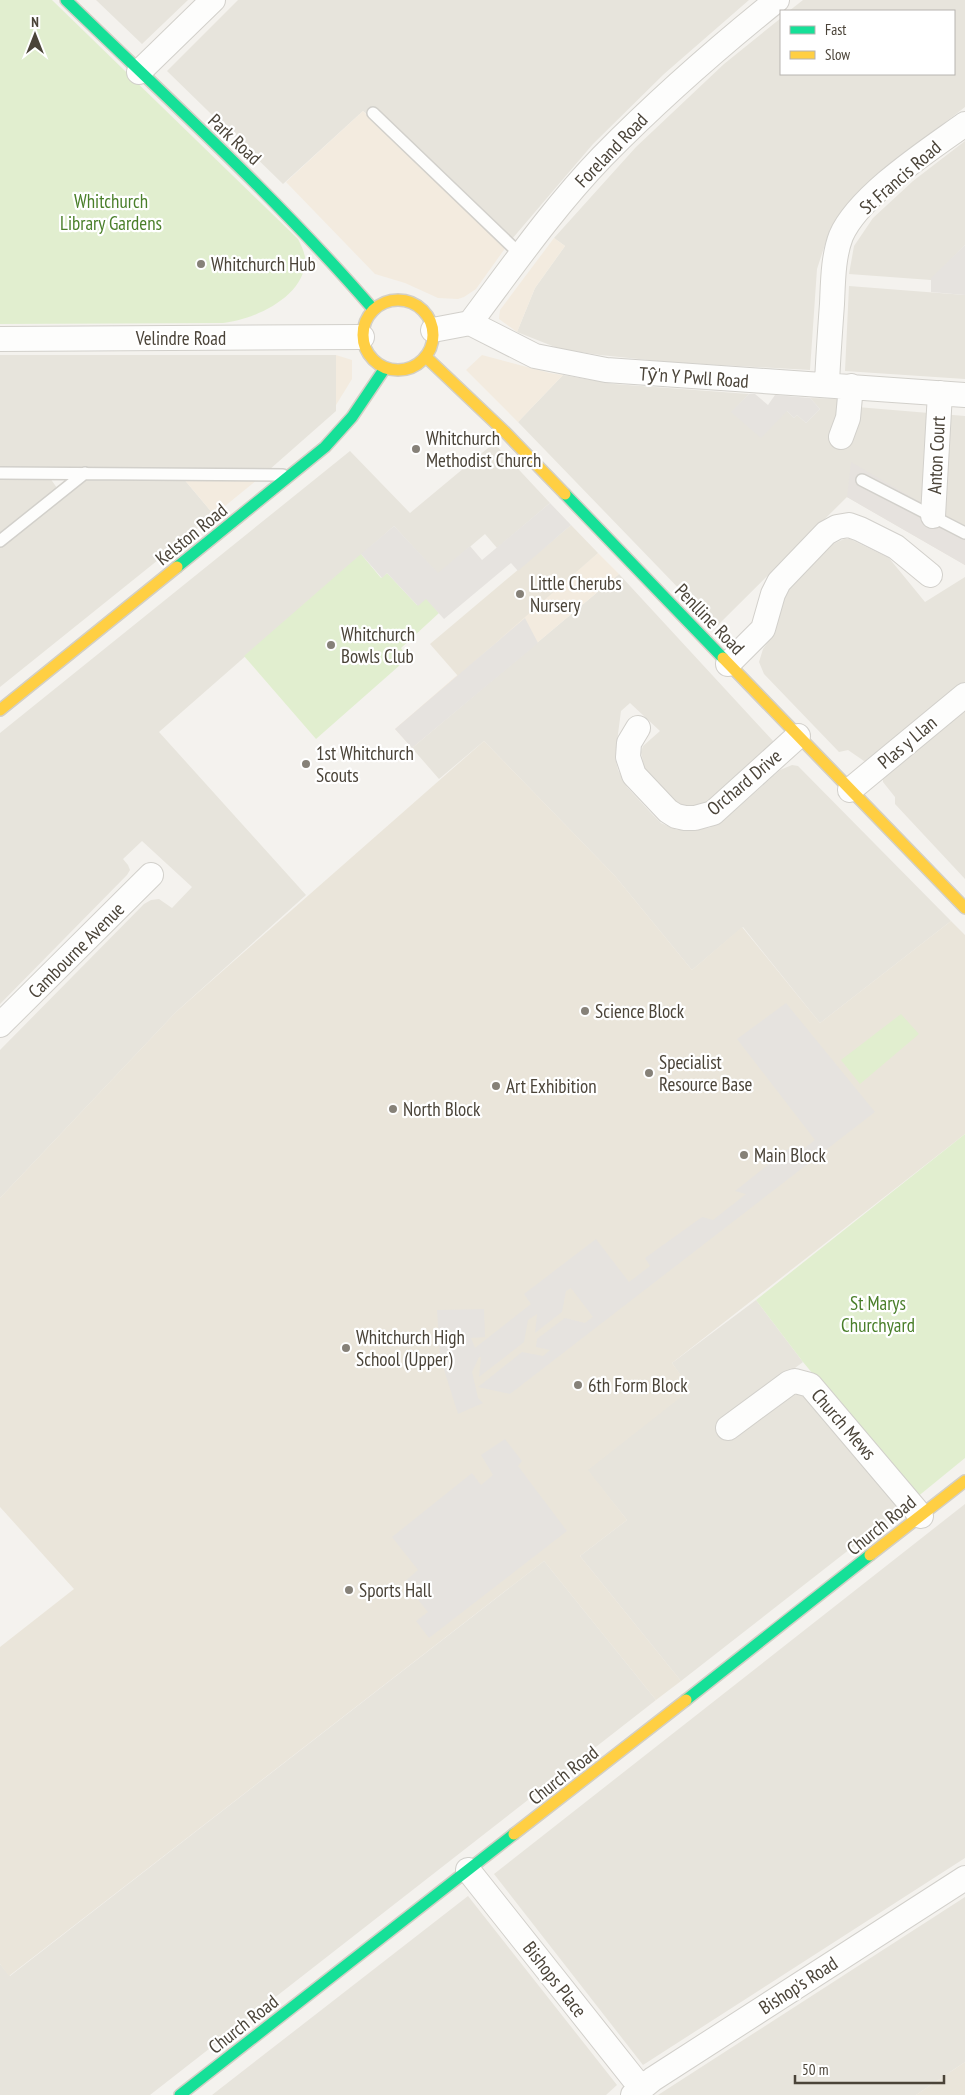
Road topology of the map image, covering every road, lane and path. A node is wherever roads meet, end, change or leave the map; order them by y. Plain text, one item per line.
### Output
1 (213, 0) edge
2 (777, 0) edge
3 (74, 2) edge
4 (139, 72) junction
5 (373, 113) dead end
6 (965, 124) edge
7 (521, 255) junction
8 (373, 309) junction
9 (470, 323) junction
10 (433, 330) junction
11 (362, 337) junction
12 (0, 339) edge
13 (426, 357) junction
14 (385, 368) junction
15 (826, 384) junction
16 (851, 386) junction
17 (940, 393) junction
18 (965, 395) edge
19 (841, 437) dead end
20 (0, 473) edge
21 (85, 474) junction
22 (292, 475) junction
23 (862, 480) dead end
24 (933, 516) junction
25 (965, 533) edge
26 (0, 541) edge
27 (930, 575) dead end
28 (728, 664) junction
29 (965, 695) edge
30 (0, 710) edge
31 (638, 728) dead end
32 (798, 736) junction
33 (850, 790) junction
34 (152, 875) dead end
35 (965, 908) edge
36 (0, 1026) edge
37 (728, 1428) dead end
38 (965, 1481) edge
39 (921, 1516) junction
40 (468, 1870) junction
41 (965, 1878) edge
42 (637, 2091) edge
43 (180, 2095) edge

1 - 4 street
2 - 7 street, Foreland Road
3 - 4 street, Park Road
4 - 8 street, Park Road
5 - 7 lane
6 - 15 street, St Francis Road
7 - 9 street, Foreland Road
8 - 10 street
8 - 11 street
9 - 10 street
9 - 15 street, Tŷ'n Y Pwll Road
10 - 13 street
11 - 12 street, Velindre Road
11 - 14 street
13 - 14 street
13 - 28 street, Penlline Road
14 - 22 street, Kelston Road
15 - 16 street, Tŷ'n Y Pwll Road
16 - 17 street, Tŷ'n Y Pwll Road
16 - 19 street
17 - 18 street, Tŷ'n Y Pwll Road
17 - 24 street, Anton Court
20 - 21 lane
21 - 22 lane
21 - 26 lane
22 - 30 street, Kelston Road
23 - 24 lane
24 - 25 lane
27 - 28 street
28 - 32 street, Penlline Road
29 - 33 street, Plas y Llan
31 - 32 street, Orchard Drive
32 - 33 street, Penlline Road
33 - 35 street, Penlline Road
34 - 36 street, Cambourne Avenue
37 - 39 street, Church Mews
38 - 39 street, Church Road
39 - 40 street, Church Road
40 - 42 street, Bishops Place
40 - 43 street, Church Road
41 - 42 street, Bishop's Road

